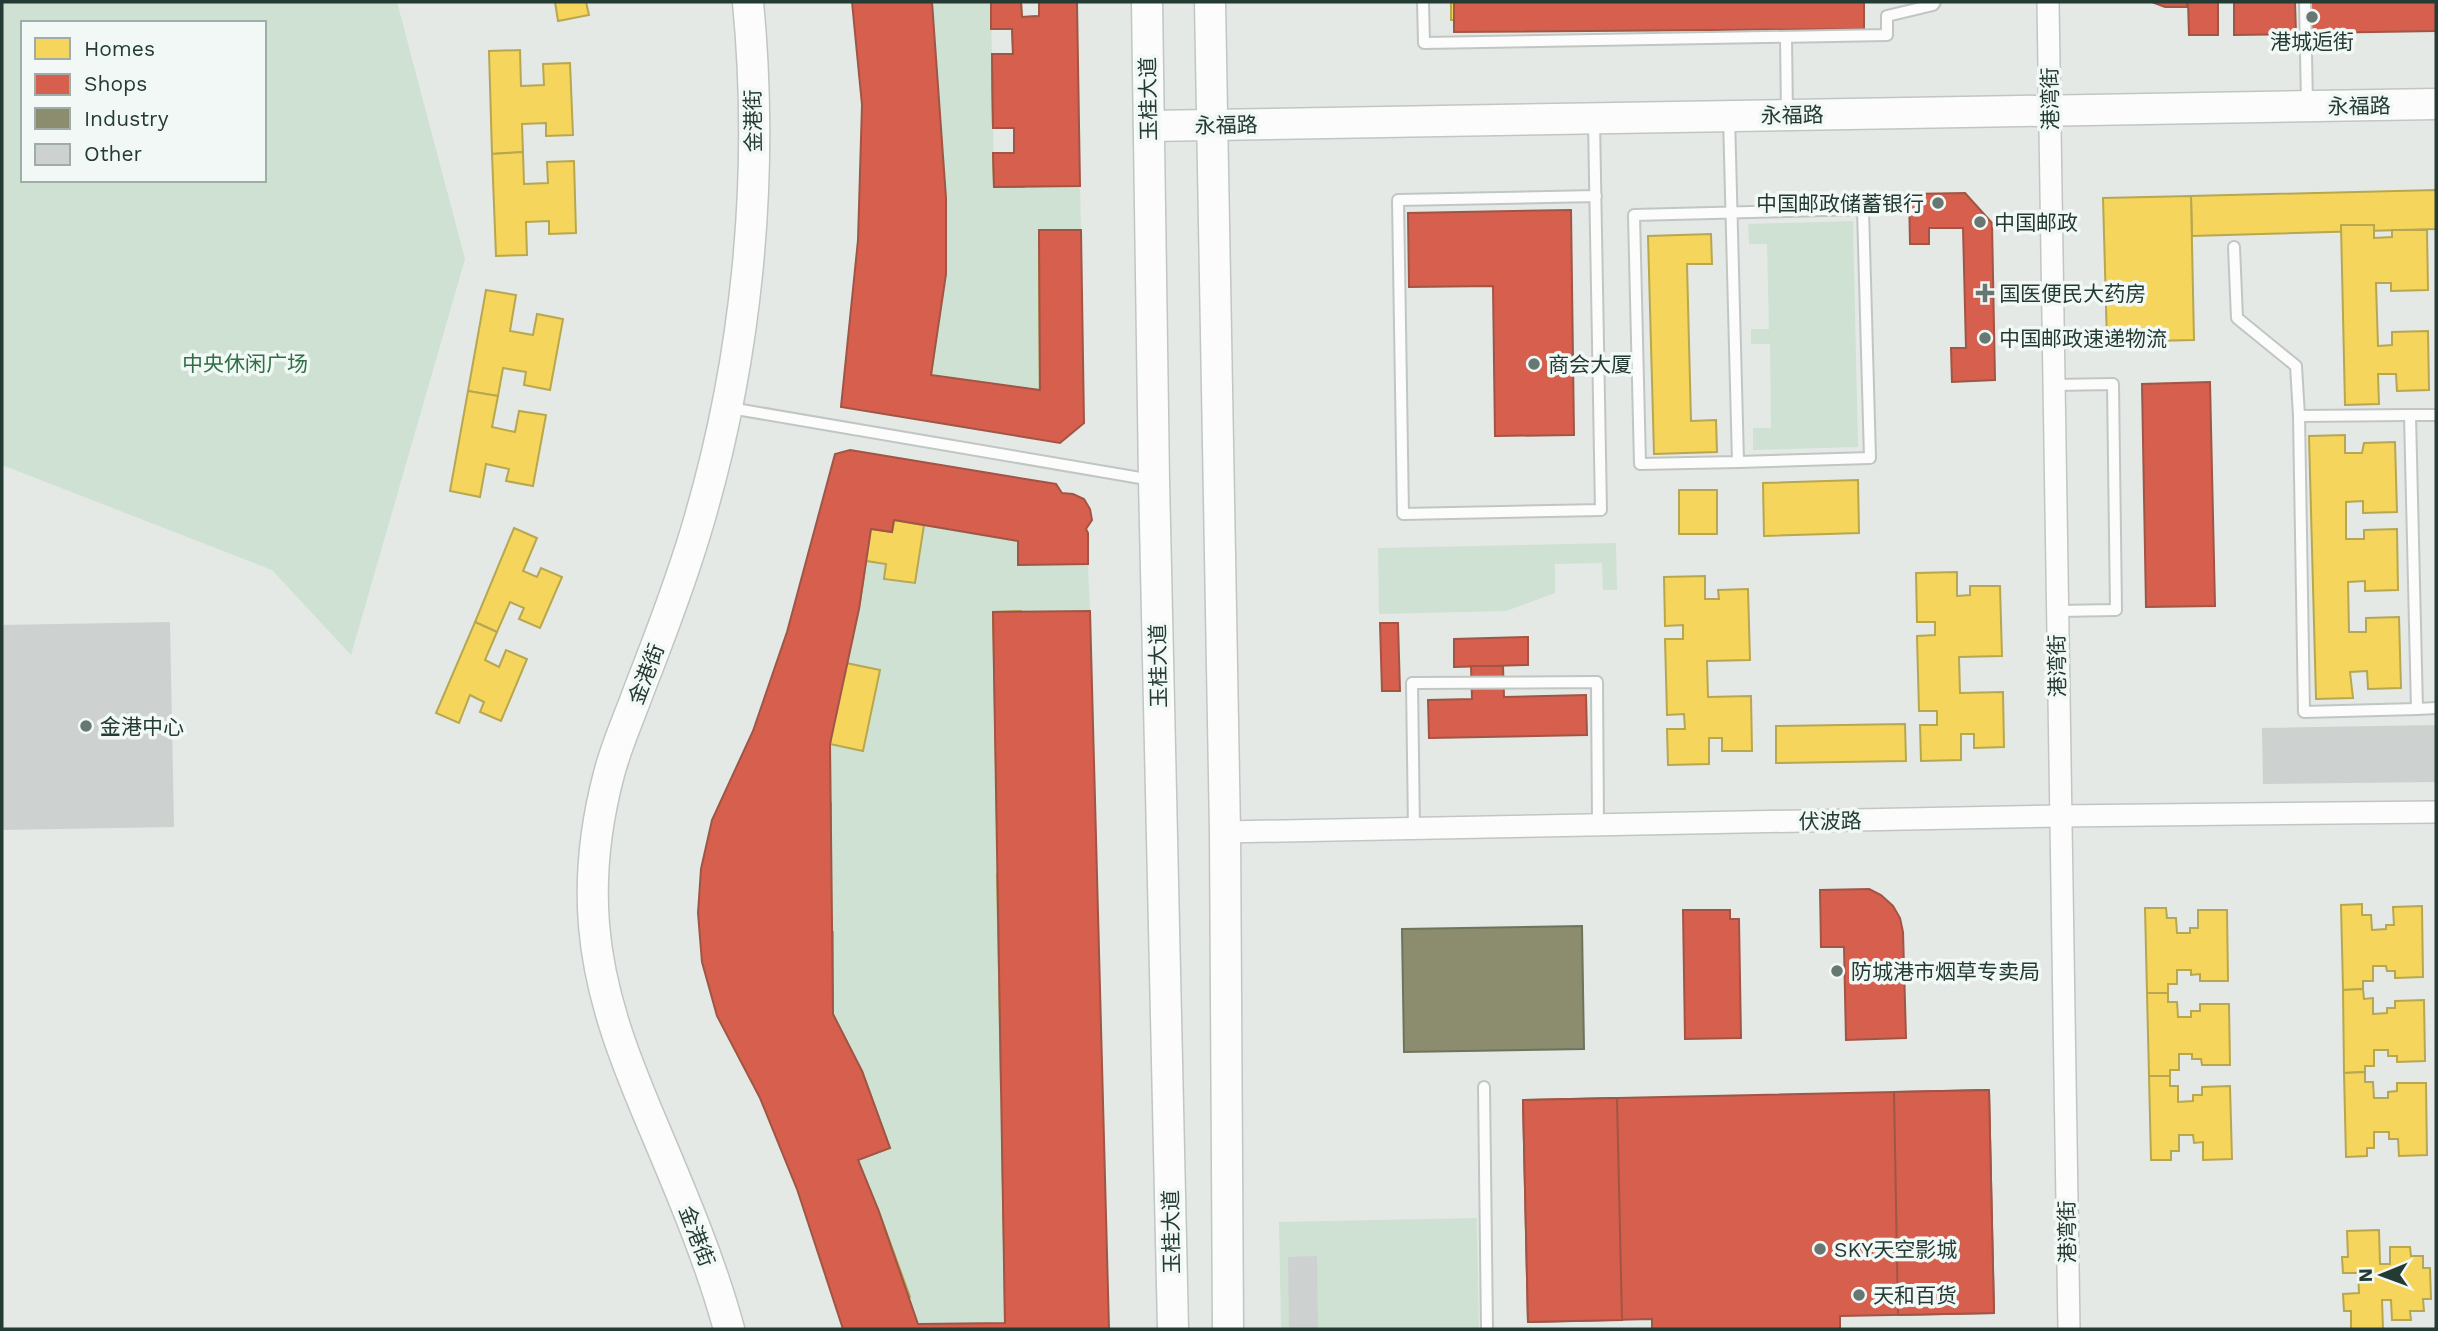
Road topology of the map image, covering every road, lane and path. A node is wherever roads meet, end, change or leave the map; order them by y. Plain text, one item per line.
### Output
1 (748, 2) edge
2 (1147, 2) edge
3 (1210, 2) edge
4 (1423, 2) edge
5 (1935, 2) edge
6 (2048, 2) edge
7 (2305, 2) edge
8 (1786, 37) junction
9 (2436, 104) edge
10 (2307, 107) junction
11 (2050, 111) junction
12 (1787, 116) junction
13 (1729, 117) junction
14 (1594, 119) junction
15 (1212, 125) junction
16 (1149, 126) junction
17 (1596, 197) junction
18 (1731, 212) junction
19 (2234, 247) dead end
20 (2054, 385) junction
21 (727, 407) junction
22 (2410, 415) junction
23 (2436, 415) edge
24 (2299, 416) junction
25 (1738, 462) junction
26 (1154, 480) junction
27 (2056, 611) junction
28 (2436, 708) edge
29 (2417, 709) junction
30 (2436, 812) edge
31 (2059, 816) junction
32 (1598, 825) junction
33 (1414, 829) junction
34 (1224, 832) junction
35 (1484, 1087) dead end
36 (729, 1329) edge
37 (1173, 1329) edge
38 (1228, 1329) edge
39 (1487, 1329) edge
40 (2069, 1329) edge

1 - 21 street, 金港街
2 - 16 street, 玉桂大道
3 - 15 street
4 - 8 lane
5 - 8 lane
6 - 11 street, 港湾街
7 - 10 lane
8 - 12 lane
9 - 10 street, 永福路
10 - 11 street, 永福路
11 - 12 street, 永福路
11 - 20 street, 港湾街
12 - 13 street, 永福路
13 - 14 street, 永福路
13 - 18 lane
14 - 15 street, 永福路
14 - 17 lane
15 - 16 street, 永福路
15 - 34 street
16 - 26 street, 玉桂大道
17 - 17 lane
18 - 25 lane
18 - 25 lane
18 - 25 lane
19 - 24 lane
20 - 27 street, 港湾街
20 - 27 lane
21 - 26 lane
21 - 36 street, 金港街
22 - 23 lane
22 - 24 lane
22 - 29 lane
24 - 29 lane
26 - 37 street, 玉桂大道
27 - 31 street, 港湾街
28 - 29 lane
30 - 31 street, 伏波路
31 - 32 street, 伏波路
31 - 40 street, 港湾街
32 - 33 street, 伏波路
32 - 33 lane
33 - 34 street, 伏波路
34 - 38 street
35 - 39 lane

